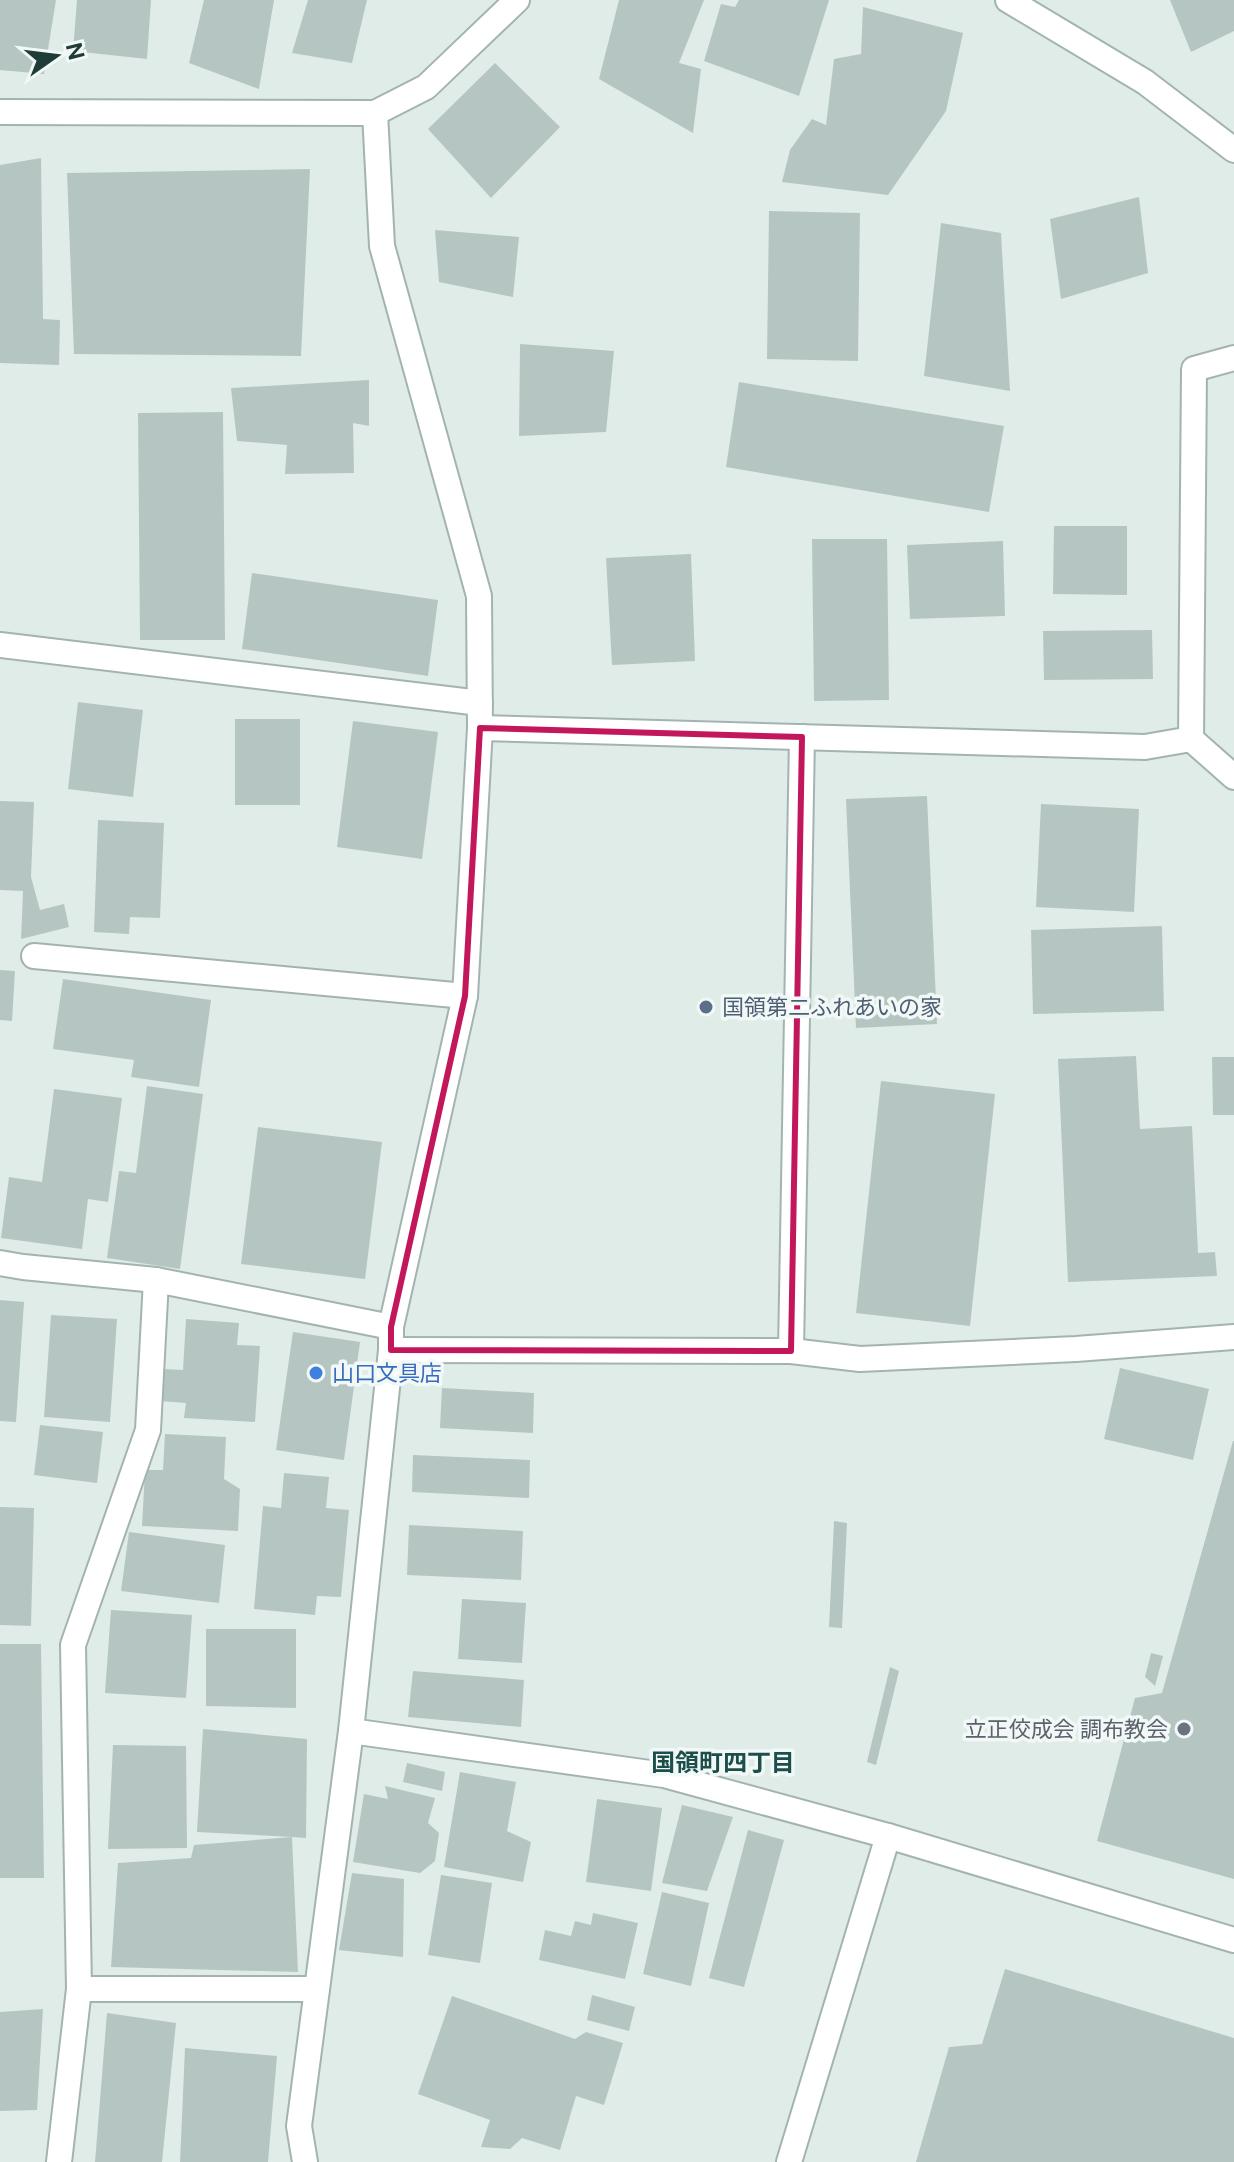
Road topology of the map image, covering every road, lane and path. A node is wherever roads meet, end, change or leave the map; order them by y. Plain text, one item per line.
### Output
1 (517, 0) edge
2 (1008, 0) edge
3 (0, 112) edge
4 (375, 113) junction
5 (1234, 150) edge
6 (1234, 358) edge
7 (0, 645) edge
8 (480, 715) junction
9 (802, 737) junction
10 (1191, 739) junction
11 (1234, 777) edge
12 (34, 956) dead end
13 (465, 996) junction
14 (0, 1263) edge
15 (156, 1280) junction
16 (1234, 1337) edge
17 (391, 1339) junction
18 (791, 1351) junction
19 (351, 1731) junction
20 (888, 1836) junction
21 (1234, 1940) edge
22 (79, 1989) junction
23 (317, 1989) junction
24 (59, 2162) edge
25 (305, 2162) edge
26 (789, 2162) edge

1 - 4 street
2 - 5 street
3 - 4 street
4 - 8 street
6 - 10 street
7 - 8 street
8 - 9 street
8 - 13 street
9 - 10 street
9 - 18 street
10 - 11 street
12 - 13 street
13 - 17 street
14 - 15 street
15 - 17 street
15 - 22 street
16 - 18 street
17 - 18 street
17 - 19 street
19 - 20 street
19 - 23 street
20 - 21 street
20 - 26 street
22 - 23 street
22 - 24 street
23 - 25 street

